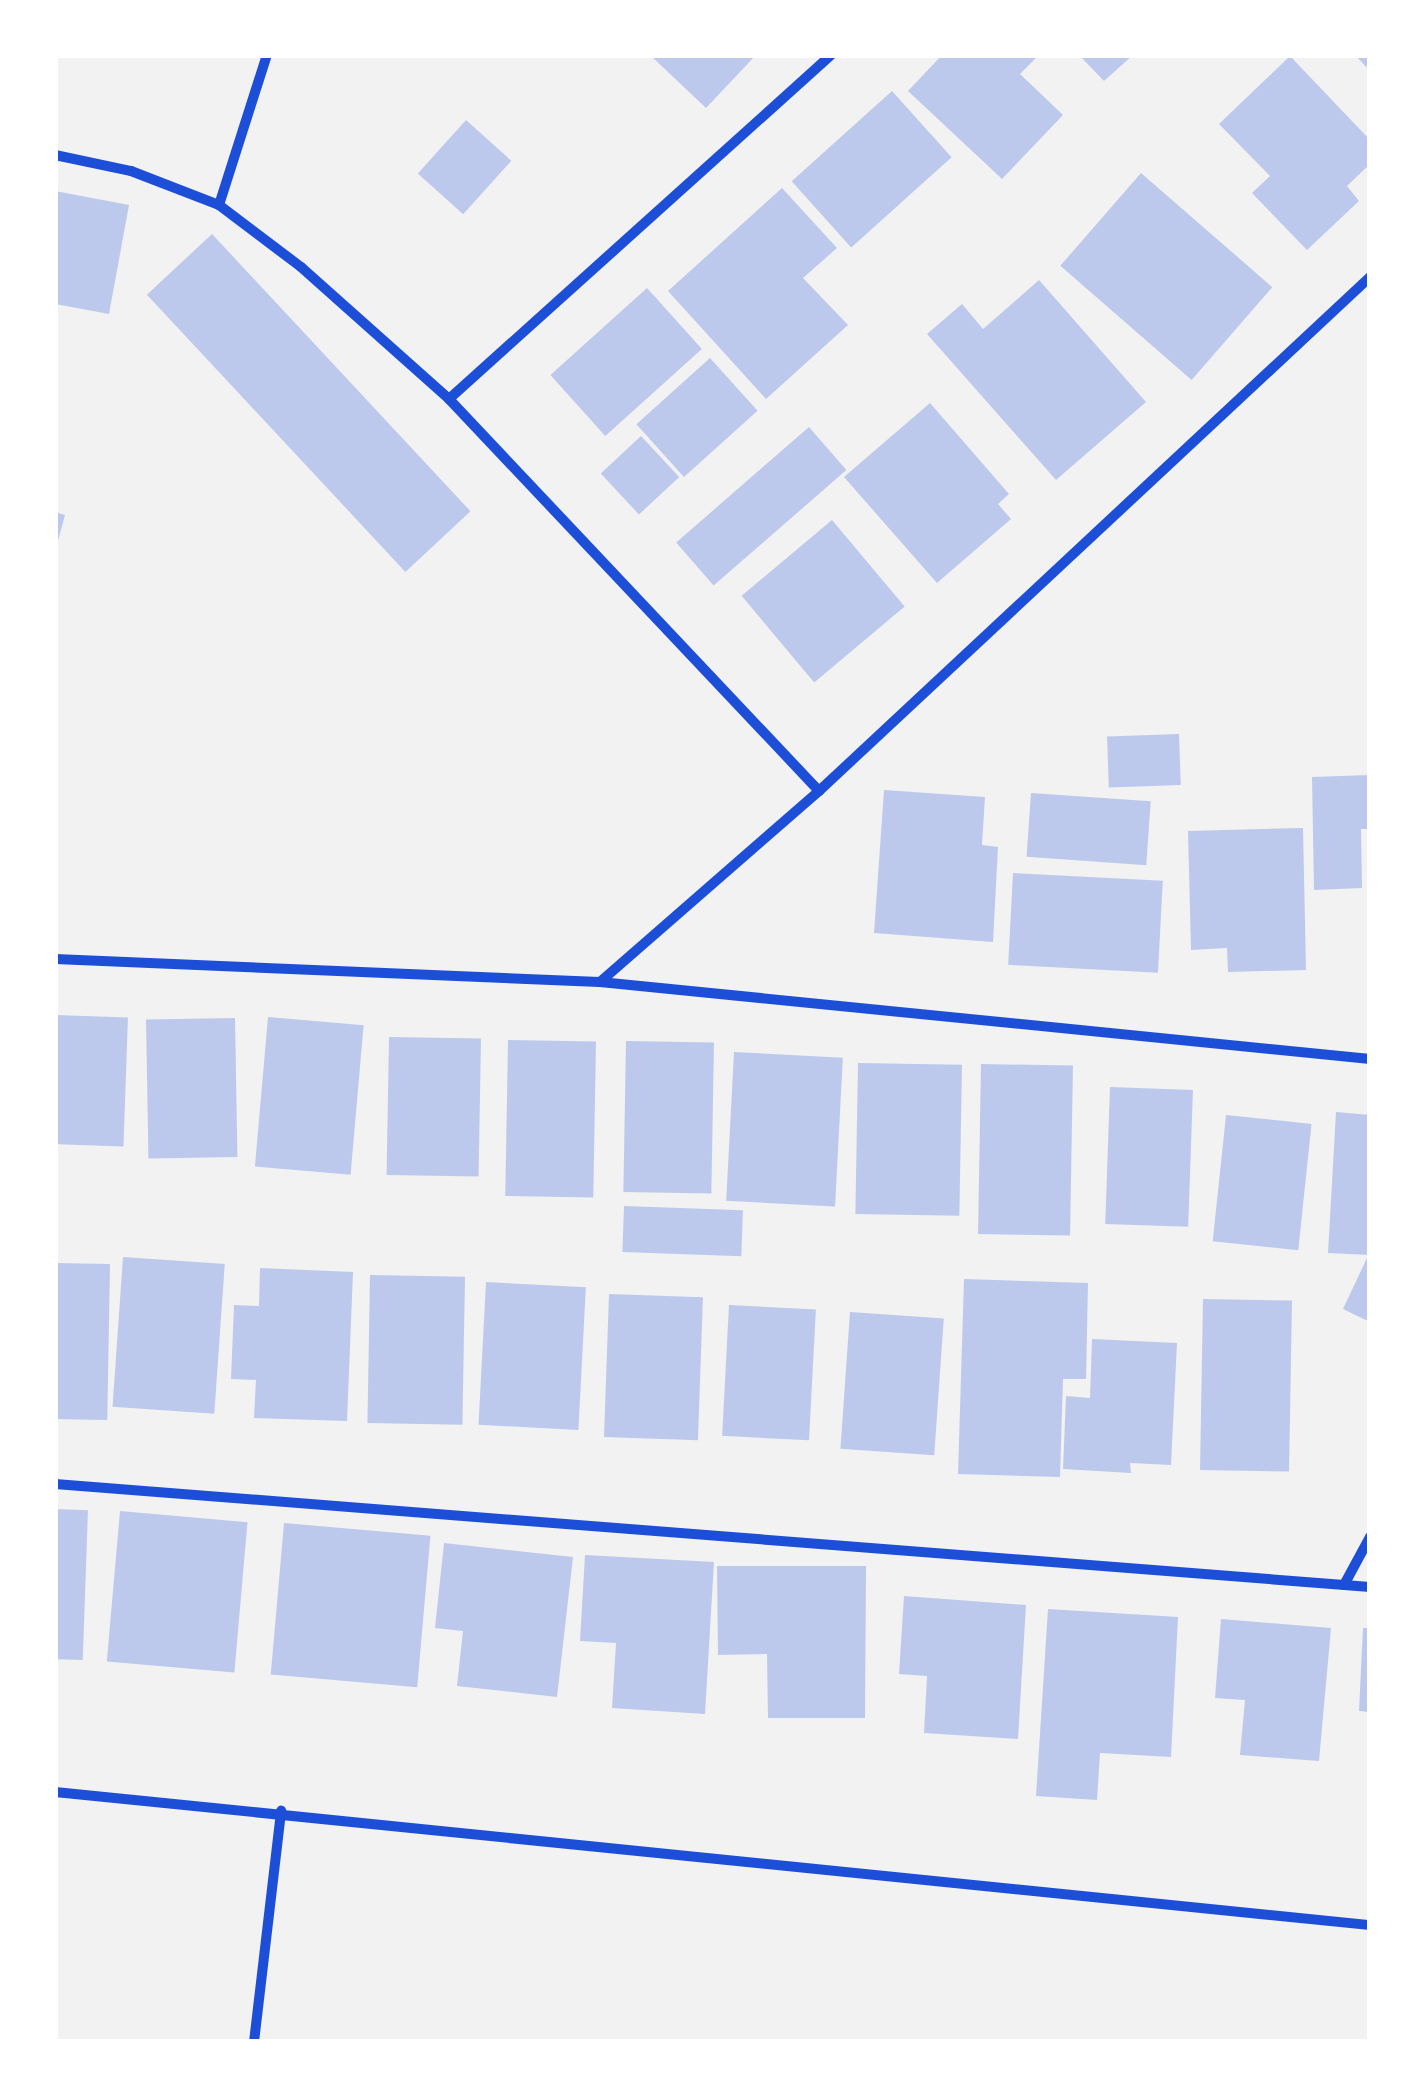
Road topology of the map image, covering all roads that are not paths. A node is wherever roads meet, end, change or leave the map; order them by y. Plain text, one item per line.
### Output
1 (267, 55) edge
2 (831, 55) edge
3 (55, 156) edge
4 (219, 205) junction
5 (1370, 277) edge
6 (449, 399) junction
7 (819, 792) junction
8 (55, 959) edge
9 (600, 982) junction
10 (1370, 1059) edge
11 (55, 1484) edge
12 (1370, 1537) edge
13 (1344, 1586) junction
14 (1370, 1588) edge
15 (55, 1792) edge
16 (280, 1811) junction
17 (1370, 1924) edge
18 (254, 2042) edge

1 - 4 street
2 - 6 street
3 - 4 street
4 - 6 street
5 - 7 street
6 - 7 street
7 - 9 street
8 - 9 street
9 - 10 street
11 - 13 street
12 - 13 street
13 - 14 street
15 - 16 street
16 - 17 street
16 - 18 street

